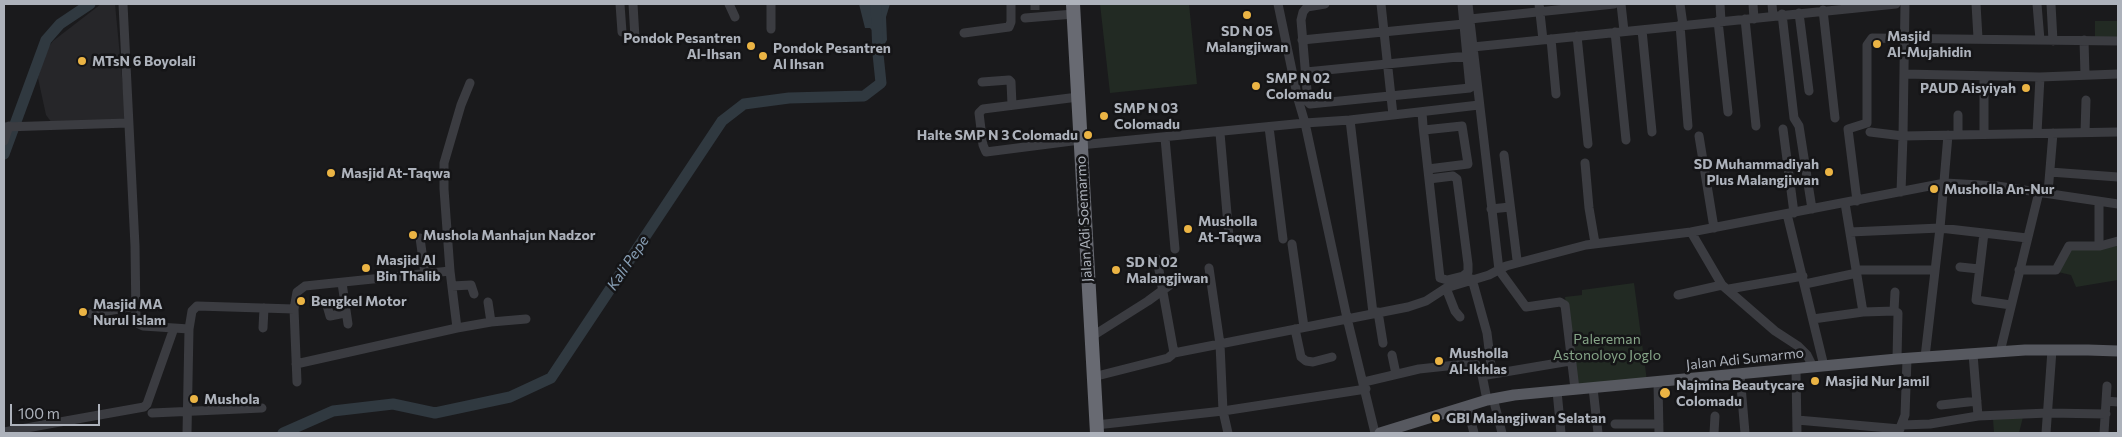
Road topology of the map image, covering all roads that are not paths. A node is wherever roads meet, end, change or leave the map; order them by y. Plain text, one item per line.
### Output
1 (123, 4) edge
2 (620, 4) edge
3 (633, 4) edge
4 (728, 4) edge
5 (771, 4) edge
6 (1010, 4) edge
7 (1278, 4) edge
8 (1325, 4) edge
9 (1381, 4) edge
10 (1462, 4) edge
11 (1468, 4) edge
12 (1614, 4) edge
13 (1621, 4) edge
14 (1680, 4) edge
15 (1720, 4) edge
16 (1753, 4) edge
17 (1772, 4) edge
18 (1896, 4) edge
19 (1905, 4) edge
20 (1976, 4) edge
21 (2037, 4) edge
22 (2051, 4) edge
23 (1540, 8) edge
24 (1074, 9) edge
25 (1823, 10) junction
26 (1799, 13) junction
27 (1778, 15) junction
28 (735, 17) dead end
29 (1024, 18) dead end
30 (1750, 19) junction
31 (1719, 21) junction
32 (1467, 22) junction
33 (1681, 25) junction
34 (771, 30) dead end
35 (1642, 30) junction
36 (1384, 31) junction
37 (622, 32) dead end
38 (1620, 32) junction
39 (964, 33) dead end
40 (1577, 36) junction
41 (1905, 37) junction
42 (635, 38) dead end
43 (1978, 38) junction
44 (1547, 39) junction
45 (1302, 40) junction
46 (2040, 40) junction
47 (2053, 40) junction
48 (2084, 40) junction
49 (2118, 41) edge
50 (1473, 47) junction
51 (1468, 56) junction
52 (1387, 63) junction
53 (1306, 72) junction
54 (1904, 74) junction
55 (2118, 74) edge
56 (2086, 75) junction
57 (1984, 76) junction
58 (2040, 77) junction
59 (982, 82) dead end
60 (470, 83) dead end
61 (1809, 91) dead end
62 (1556, 94) dead end
63 (1391, 96) junction
64 (1078, 97) junction
65 (2086, 100) dead end
66 (1012, 105) junction
67 (1479, 105) junction
68 (1422, 112) junction
69 (1728, 112) dead end
70 (1958, 115) dead end
71 (1393, 116) junction
72 (1835, 118) dead end
73 (1350, 120) junction
74 (128, 123) junction
75 (1306, 123) junction
76 (10, 126) edge
77 (1688, 126) dead end
78 (1756, 126) dead end
79 (1269, 127) junction
80 (1782, 129) dead end
81 (1424, 130) junction
82 (1652, 132) dead end
83 (1870, 132) dead end
84 (2085, 132) junction
85 (2118, 132) edge
86 (1220, 133) junction
87 (1984, 133) junction
88 (2037, 133) junction
89 (2053, 133) junction
90 (1958, 134) junction
91 (1700, 136) dead end
92 (1903, 136) junction
93 (1948, 136) junction
94 (1165, 138) junction
95 (1626, 140) dead end
96 (4, 142) edge
97 (1080, 142) junction
98 (1588, 144) dead end
99 (1504, 155) dead end
100 (1585, 163) dead end
101 (1428, 169) junction
102 (2050, 172) junction
103 (2118, 177) edge
104 (1429, 179) junction
105 (1945, 183) junction
106 (1901, 192) junction
107 (2044, 193) junction
108 (1857, 201) junction
109 (2098, 202) junction
110 (1845, 203) junction
111 (2118, 204) edge
112 (1510, 207) junction
113 (1491, 209) junction
114 (1812, 209) junction
115 (1791, 214) junction
116 (1714, 228) junction
117 (1940, 228) junction
118 (1691, 232) junction
119 (1850, 232) junction
120 (1984, 233) junction
121 (1229, 237) dead end
122 (420, 238) dead end
123 (2027, 238) junction
124 (1283, 239) dead end
125 (2118, 241) edge
126 (1595, 243) junction
127 (2099, 243) dead end
128 (1292, 244) dead end
129 (1175, 248) dead end
130 (1157, 260) dead end
131 (1517, 260) dead end
132 (1960, 267) dead end
133 (1209, 268) dead end
134 (1979, 269) junction
135 (1499, 270) junction
136 (1935, 270) junction
137 (2019, 270) junction
138 (450, 271) junction
139 (1856, 272) junction
140 (426, 274) junction
141 (1178, 279) dead end
142 (1472, 279) junction
143 (1804, 280) junction
144 (342, 283) junction
145 (452, 286) junction
146 (1726, 287) junction
147 (1446, 288) junction
148 (1163, 291) junction
149 (1895, 292) dead end
150 (474, 294) dead end
151 (1678, 295) dead end
152 (326, 302) dead end
153 (488, 302) dead end
154 (135, 306) junction
155 (2011, 306) junction
156 (264, 308) junction
157 (294, 309) junction
158 (1894, 311) junction
159 (1863, 312) junction
160 (345, 313) junction
161 (1375, 313) junction
162 (91, 314) dead end
163 (1460, 317) dead end
164 (1347, 318) junction
165 (526, 319) dead end
166 (1814, 319) junction
167 (491, 322) junction
168 (348, 324) dead end
169 (174, 328) junction
170 (263, 328) dead end
171 (457, 328) junction
172 (1300, 328) junction
173 (189, 329) junction
174 (1091, 337) junction
175 (1383, 343) dead end
176 (1220, 344) junction
177 (2052, 350) junction
178 (2000, 352) junction
179 (2118, 352) edge
180 (1174, 353) junction
181 (1973, 354) junction
182 (1392, 355) dead end
183 (1332, 357) dead end
184 (1925, 357) junction
185 (1902, 359) junction
186 (1570, 361) junction
187 (296, 364) junction
188 (1818, 366) junction
189 (1796, 369) junction
190 (1396, 374) junction
191 (1492, 374) junction
192 (1740, 374) junction
193 (1482, 375) junction
194 (1093, 377) junction
195 (297, 382) dead end
196 (1658, 383) junction
197 (1365, 385) junction
198 (2107, 386) dead end
199 (1593, 388) junction
200 (1575, 389) junction
201 (1557, 391) junction
202 (1490, 399) junction
203 (1977, 401) junction
204 (2106, 401) junction
205 (2118, 402) edge
206 (1941, 405) dead end
207 (1467, 406) junction
208 (262, 408) dead end
209 (1223, 411) junction
210 (188, 412) junction
211 (152, 413) dead end
212 (2048, 413) junction
213 (2106, 414) junction
214 (1715, 416) dead end
215 (1978, 416) junction
216 (1797, 420) junction
217 (1615, 424) dead end
218 (1096, 429) edge
219 (1659, 429) edge
220 (1900, 429) edge
221 (30, 431) edge
222 (7, 432) edge
223 (187, 433) edge
224 (1228, 433) edge
225 (1375, 433) edge
226 (1380, 433) edge
227 (1474, 433) edge
228 (1502, 433) edge
229 (1561, 433) edge
230 (1598, 433) edge
231 (1714, 433) edge
232 (1745, 433) edge
233 (1797, 433) edge
234 (2046, 433) edge
235 (2104, 433) edge

1 - 74 street
2 - 37 street
3 - 42 street
4 - 28 street
5 - 34 street
6 - 39 street
7 - 75 street
8 - 45 street
9 - 36 street
10 - 32 street
11 - 32 street
12 - 23 street
13 - 38 street
14 - 33 street
15 - 31 street
16 - 30 street
17 - 27 street
18 - 25 street
19 - 41 street
20 - 43 street
21 - 46 street
22 - 47 street
23 - 32 street
23 - 44 street
24 - 29 street
24 - 64 highway, Jalan Adi Soemarmo
25 - 26 street
25 - 72 street
26 - 27 street
26 - 61 street
27 - 30 street
27 - 114 street
30 - 31 street
30 - 78 street
31 - 33 street
31 - 69 street
32 - 36 street
32 - 50 street
32 - 51 street
33 - 35 street
33 - 77 street
35 - 38 street
35 - 82 street
36 - 45 street
36 - 52 street
38 - 40 street
38 - 95 street
40 - 44 street
40 - 98 street
41 - 43 street
41 - 54 street
41 - 108 street
43 - 46 street
44 - 50 street
44 - 62 street
45 - 53 street
46 - 47 street
47 - 48 street
48 - 49 street
48 - 56 street
50 - 67 street
51 - 52 street
51 - 63 street
52 - 53 street
52 - 63 street
53 - 63 street
54 - 57 street
54 - 92 street
55 - 56 street
56 - 58 street
57 - 58 street
57 - 87 street
58 - 88 street
59 - 66 street
60 - 138 street
63 - 71 street
64 - 66 street
64 - 97 highway, Jalan Adi Soemarmo
65 - 84 street
66 - 97 street
67 - 68 street
67 - 113 street
68 - 71 street
68 - 81 street
70 - 90 street
71 - 73 street
73 - 75 street
73 - 161 street
74 - 76 street
74 - 154 street
75 - 79 street
75 - 164 street
76 - 96 street
79 - 86 street
79 - 124 street
80 - 115 street
81 - 101 street
81 - 101 street
83 - 92 street
84 - 85 street
84 - 89 street
86 - 94 street
86 - 121 street
87 - 88 street
87 - 90 street
88 - 89 street
89 - 102 street
90 - 93 street
91 - 116 street
92 - 93 street
92 - 106 street
93 - 105 street
94 - 97 street
94 - 129 street
97 - 174 highway, Jalan Adi Soemarmo
99 - 112 street
100 - 126 street
101 - 104 street
102 - 103 street
102 - 107 street
104 - 104 street
105 - 106 street
105 - 107 street
105 - 117 street
106 - 108 street
107 - 109 street
107 - 123 street
108 - 110 street
109 - 111 street
109 - 127 street
110 - 114 street
110 - 119 street
112 - 113 street
112 - 131 street
113 - 135 street
114 - 115 street
115 - 116 street
115 - 143 street
116 - 118 street
117 - 119 street
117 - 120 street
117 - 136 street
118 - 126 street
118 - 146 street
119 - 139 street
120 - 123 street
120 - 134 street
122 - 140 street
123 - 137 street
125 - 137 street
126 - 135 street
128 - 172 street
130 - 148 street
132 - 134 street
133 - 176 street
134 - 155 street
135 - 142 street
135 - 186 street
136 - 139 street
136 - 184 street
137 - 155 street
138 - 140 street
138 - 145 street
139 - 143 street
139 - 159 street
140 - 144 street
141 - 148 street
142 - 147 street
142 - 191 street
143 - 146 street
143 - 166 street
144 - 157 street
144 - 160 street
145 - 150 street
145 - 171 street
146 - 151 street
146 - 188 street
147 - 161 street
147 - 163 street
148 - 174 street
148 - 180 street
149 - 158 street
152 - 160 street
153 - 167 street
154 - 162 street
154 - 169 street
155 - 178 street
156 - 157 street
156 - 170 street
156 - 173 street
157 - 187 street
158 - 159 street
158 - 185 street
159 - 166 street
160 - 168 street
161 - 164 street
161 - 175 street
164 - 172 street
164 - 197 street
165 - 167 street
166 - 188 street
167 - 171 street
169 - 173 street
169 - 221 street
171 - 187 street
172 - 176 street
172 - 183 street
173 - 210 street
174 - 194 highway, Jalan Adi Soemarmo
176 - 180 street
176 - 209 street
177 - 178 main road, Jalan Adi Sumarmo
177 - 179 main road, Jalan Adi Sumarmo
177 - 212 street
178 - 181 main road, Jalan Adi Sumarmo
180 - 194 street
181 - 184 main road, Jalan Adi Sumarmo
181 - 203 street
182 - 190 street
184 - 185 main road, Jalan Adi Sumarmo
185 - 188 main road, Jalan Adi Sumarmo
185 - 220 street
186 - 191 street
186 - 200 street
187 - 195 street
188 - 189 main road, Jalan Adi Sumarmo
189 - 192 main road, Jalan Adi Sumarmo
189 - 216 street
190 - 193 street
190 - 197 street
191 - 193 street
192 - 196 main road, Jalan Adi Sumarmo
192 - 232 street
193 - 202 street
194 - 218 highway, Jalan Adi Soemarmo
196 - 199 main road, Jalan Adi Sumarmo
196 - 219 street
197 - 209 street
197 - 225 street
198 - 204 street
199 - 200 main road, Jalan Adi Sumarmo
199 - 230 street
200 - 201 main road, Jalan Adi Sumarmo
201 - 202 main road, Jalan Adi Sumarmo
201 - 229 street
202 - 207 main road, Jalan Adi Sumarmo
202 - 228 street
203 - 206 street
203 - 215 street
204 - 205 street
204 - 213 street
207 - 226 main road, Jalan Adi Sumarmo
207 - 227 street
208 - 210 street
209 - 218 street
209 - 224 street
210 - 211 street
210 - 223 street
212 - 213 street
212 - 215 street
212 - 234 street
213 - 235 street
214 - 231 street
215 - 220 street
216 - 220 street
216 - 233 street
217 - 219 street
221 - 222 street

